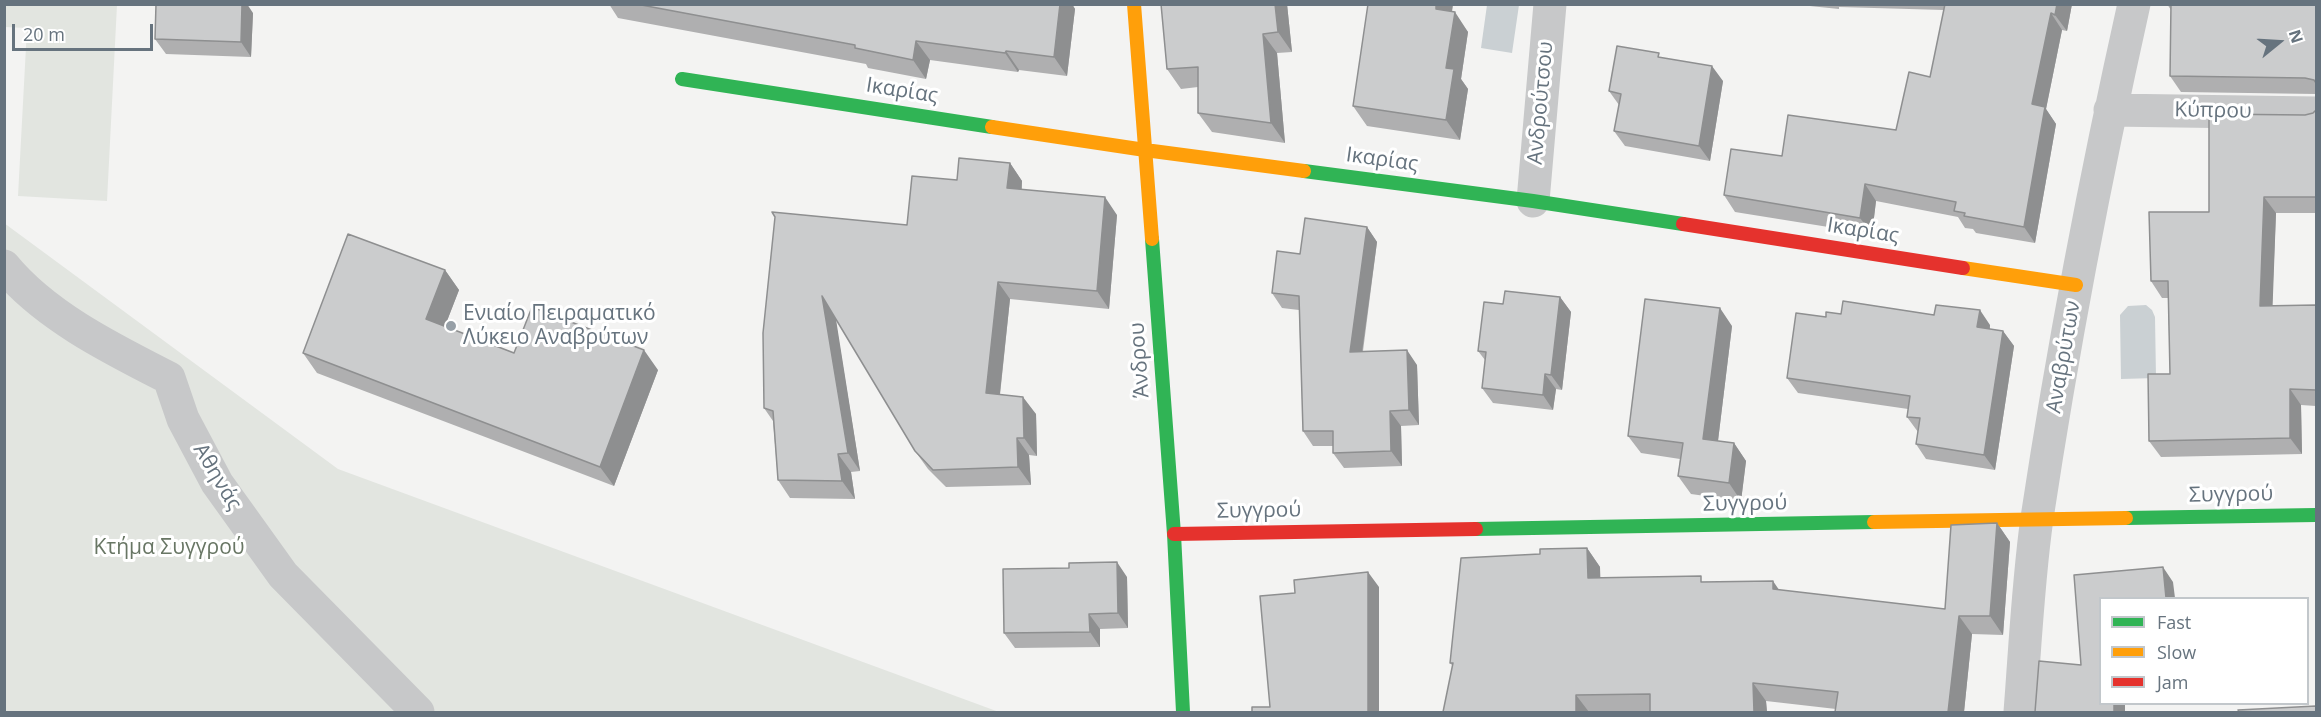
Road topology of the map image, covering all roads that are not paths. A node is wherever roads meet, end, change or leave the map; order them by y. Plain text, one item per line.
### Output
1 (1134, 4) edge
2 (1550, 4) edge
3 (2134, 4) edge
4 (682, 79) dead end
5 (2110, 110) junction
6 (2316, 112) edge
7 (1145, 150) junction
8 (1533, 201) junction
9 (4, 266) edge
10 (2076, 285) junction
11 (2316, 515) edge
12 (2037, 520) junction
13 (1174, 534) junction
14 (418, 712) edge
15 (1183, 712) edge
16 (2020, 712) edge

1 - 7 main road, Άνδρου
2 - 8 street, Ανδρούτσου
3 - 5 street, Αναβρύτων
4 - 7 main road, Ικαρίας
5 - 6 street, Κύπρου
5 - 10 street, Αναβρύτων
7 - 8 main road, Ικαρίας
7 - 13 main road, Άνδρου
8 - 10 main road, Ικαρίας
9 - 14 street, Αθηνάς
10 - 12 street, Αναβρύτων
11 - 12 main road, Συγγρού
12 - 13 main road, Συγγρού
12 - 16 street, Αναβρύτων
13 - 15 main road, Άνδρου

